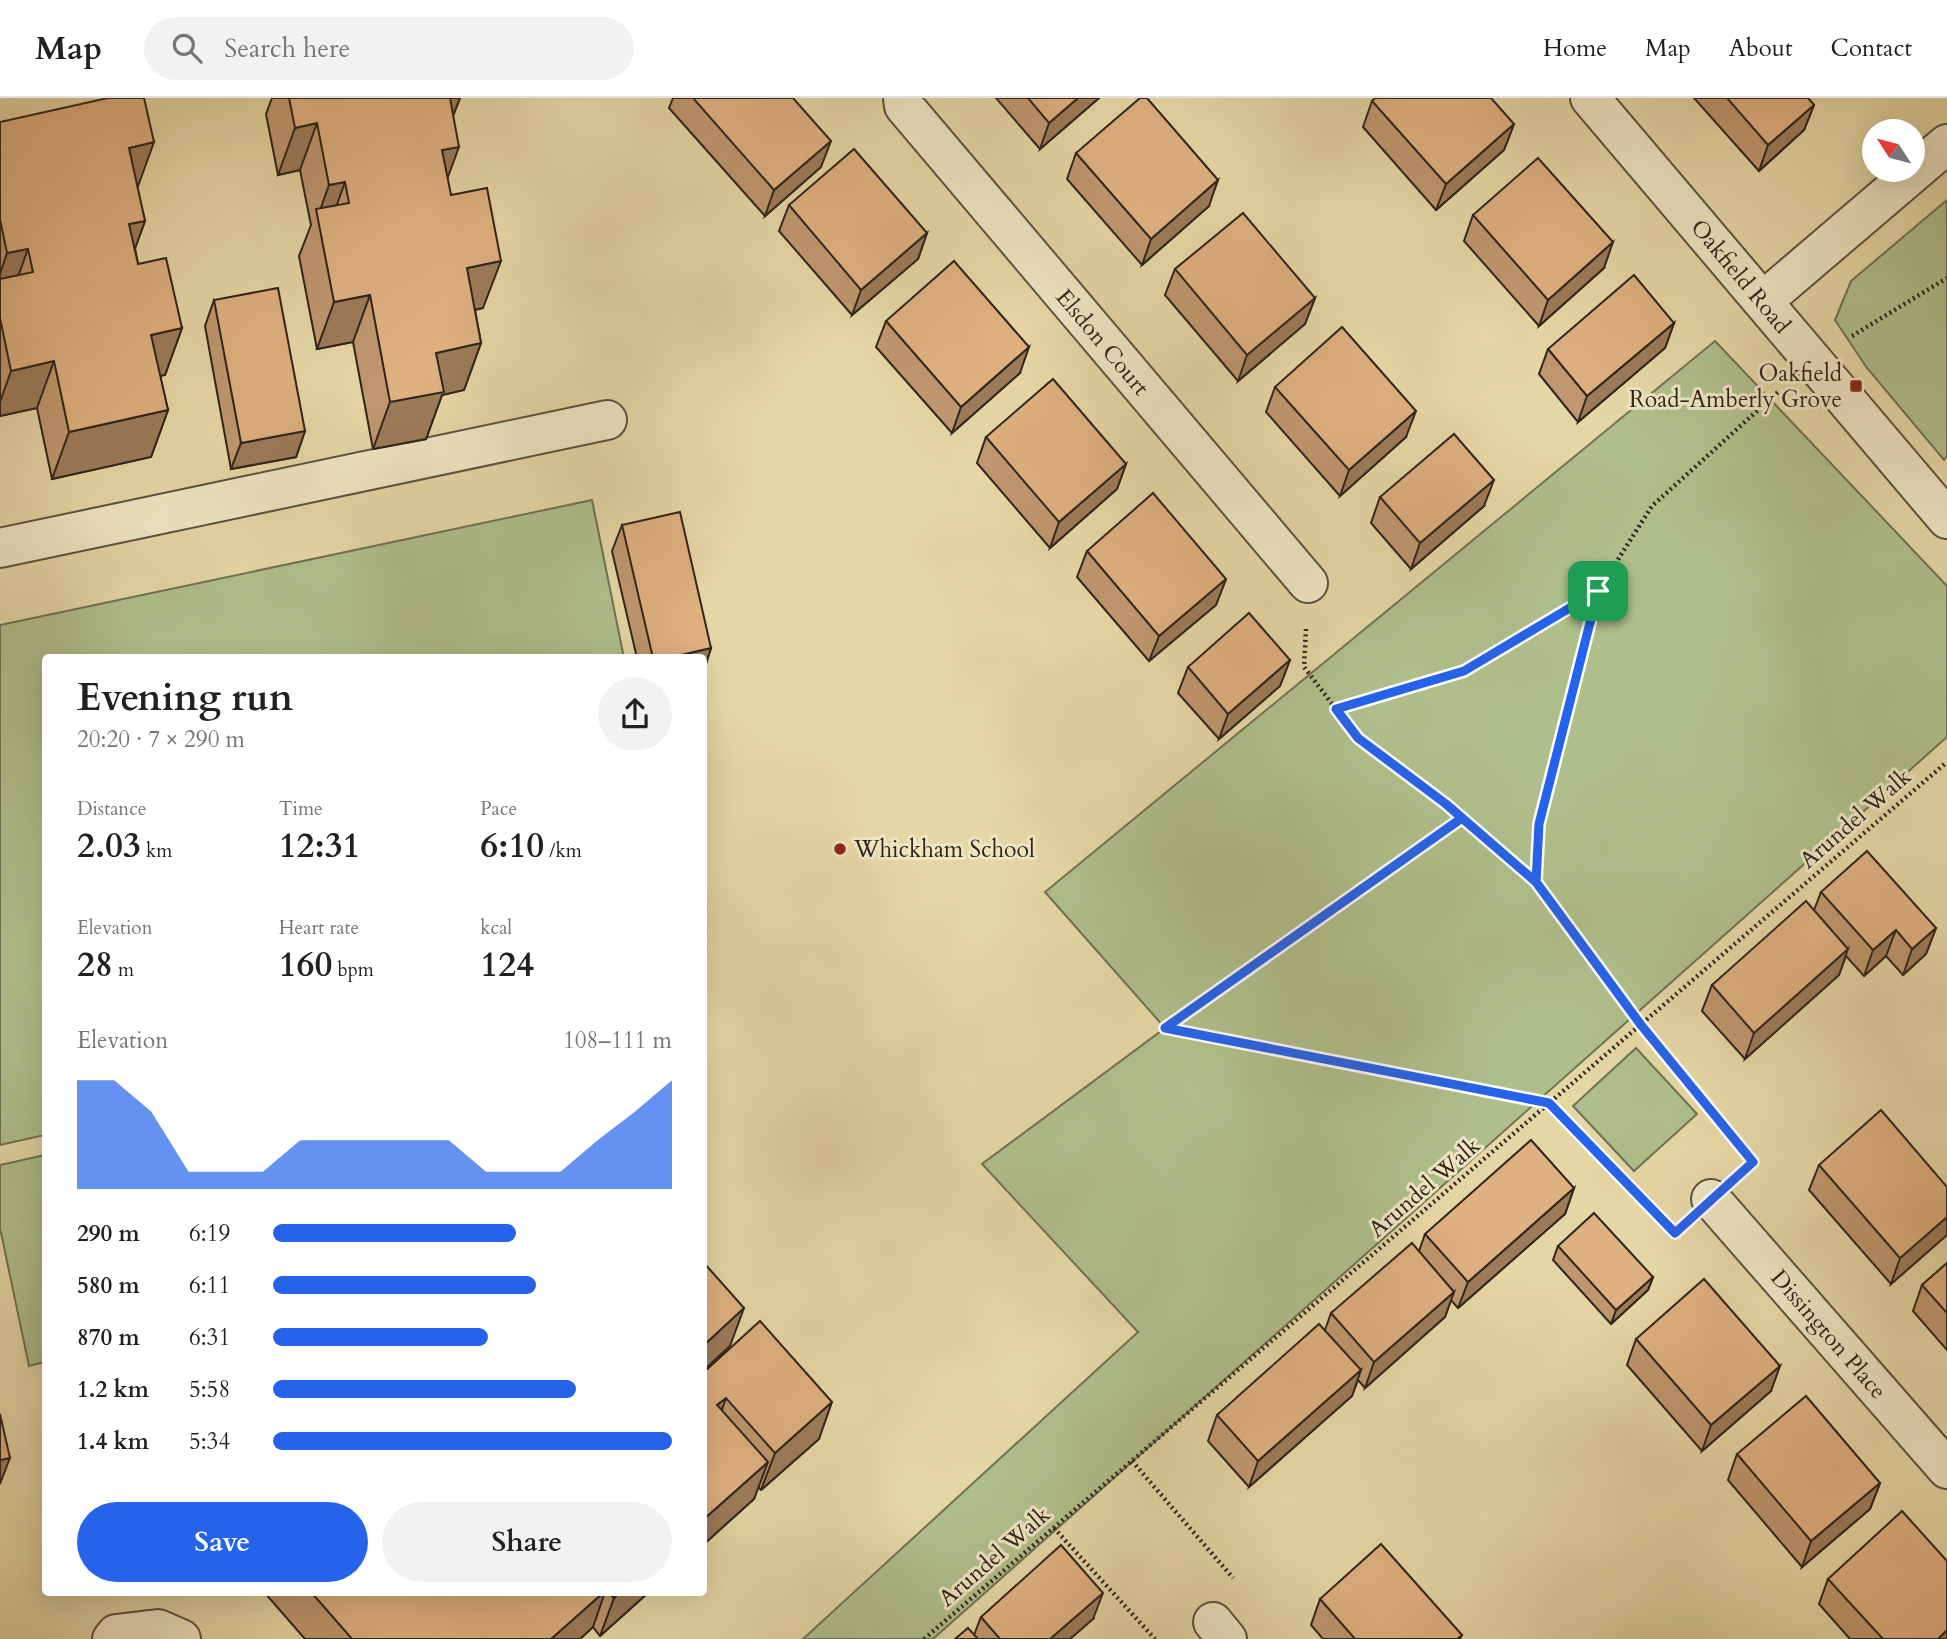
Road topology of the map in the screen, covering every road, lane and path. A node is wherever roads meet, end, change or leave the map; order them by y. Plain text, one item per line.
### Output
1 (903, 98) edge
2 (1590, 98) edge
3 (1947, 144) edge
4 (1947, 278) edge
5 (1763, 301) junction
6 (1813, 361) junction
7 (607, 420) dead end
8 (1947, 519) edge
9 (0, 548) edge
10 (1308, 583) joint
11 (1598, 591) junction
12 (1336, 709) junction
13 (1947, 762) edge
14 (1462, 818) junction
15 (1536, 882) junction
16 (1641, 1025) junction
17 (1549, 1103) junction
18 (1711, 1199) junction
19 (1132, 1461) junction
20 (1947, 1469) edge
21 (1055, 1528) junction
22 (1220, 1631) edge
23 (112, 1639) edge
24 (181, 1639) edge
25 (925, 1639) edge
26 (1155, 1639) edge

1 - 10 street, Elsdon Court
2 - 5 street, Oakfield Road
3 - 5 street
4 - 6 path
5 - 6 street, Oakfield Road
6 - 8 street, Oakfield Road
6 - 11 path
7 - 9 street
10 - 12 path
11 - 12 path
11 - 15 path
12 - 14 path
13 - 16 path, Arundel Walk
14 - 15 path
14 - 17 path
15 - 16 path
16 - 17 path, Arundel Walk
16 - 18 path
17 - 18 path
17 - 19 path, Arundel Walk
18 - 20 street, Dissington Place
19 - 21 path, Arundel Walk
19 - 22 path
21 - 25 path, Arundel Walk
21 - 26 path
23 - 24 street

